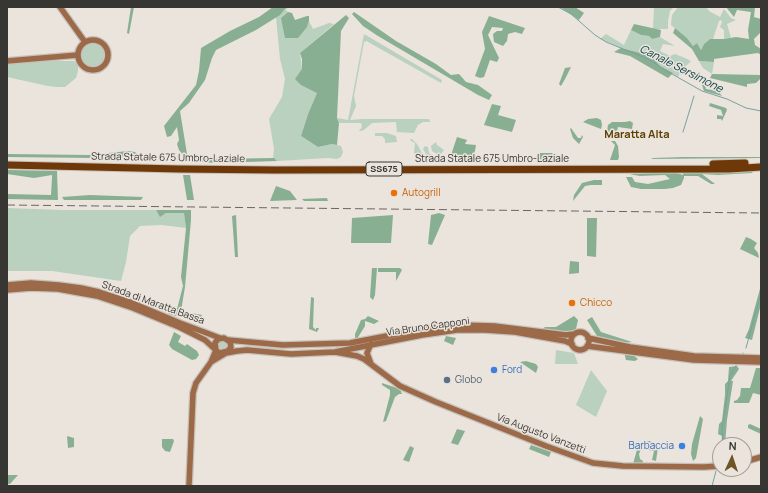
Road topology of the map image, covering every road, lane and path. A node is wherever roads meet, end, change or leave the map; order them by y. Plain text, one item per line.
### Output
1 (60, 7) edge
2 (84, 42) junction
3 (78, 55) junction
4 (7, 61) edge
5 (7, 160) edge
6 (761, 162) edge
7 (7, 165) edge
8 (761, 167) edge
9 (7, 285) edge
10 (7, 290) edge
11 (574, 334) junction
12 (220, 338) junction
13 (588, 338) junction
14 (228, 340) junction
15 (336, 344) junction
16 (371, 344) junction
17 (572, 344) junction
18 (587, 346) junction
19 (216, 350) junction
20 (335, 352) junction
21 (226, 353) junction
22 (761, 358) edge
23 (211, 362) junction
24 (761, 362) edge
25 (371, 364) junction
26 (712, 466) edge
27 (189, 486) edge

1 - 2 main road
2 - 3 main road
2 - 3 main road
3 - 4 main road
5 - 6 highway, Strada Statale 675 Umbro-Laziale / SS675
7 - 8 highway, Strada Statale 675 Umbro-Laziale / SS675
9 - 12 main road, Strada di Maratta Bassa
10 - 19 main road, Strada di Maratta Bassa
11 - 13 main road, Via Bruno Capponi
11 - 15 main road, Via Bruno Capponi
11 - 17 main road
12 - 14 main road
12 - 19 main road
13 - 18 main road
13 - 22 main road, Via Bruno Capponi
14 - 15 main road, Via Bruno Capponi
14 - 21 main road
15 - 20 main road
16 - 17 main road, Via Bruno Capponi
16 - 20 main road, Via Bruno Capponi
16 - 25 main road
17 - 18 main road, Via Bruno Capponi
18 - 24 main road, Via Bruno Capponi
19 - 21 main road
19 - 23 main road
20 - 21 main road, Via Bruno Capponi
20 - 25 main road, Via Augusto Vanzetti
21 - 23 main road
23 - 27 main road
25 - 26 main road, Via Augusto Vanzetti

